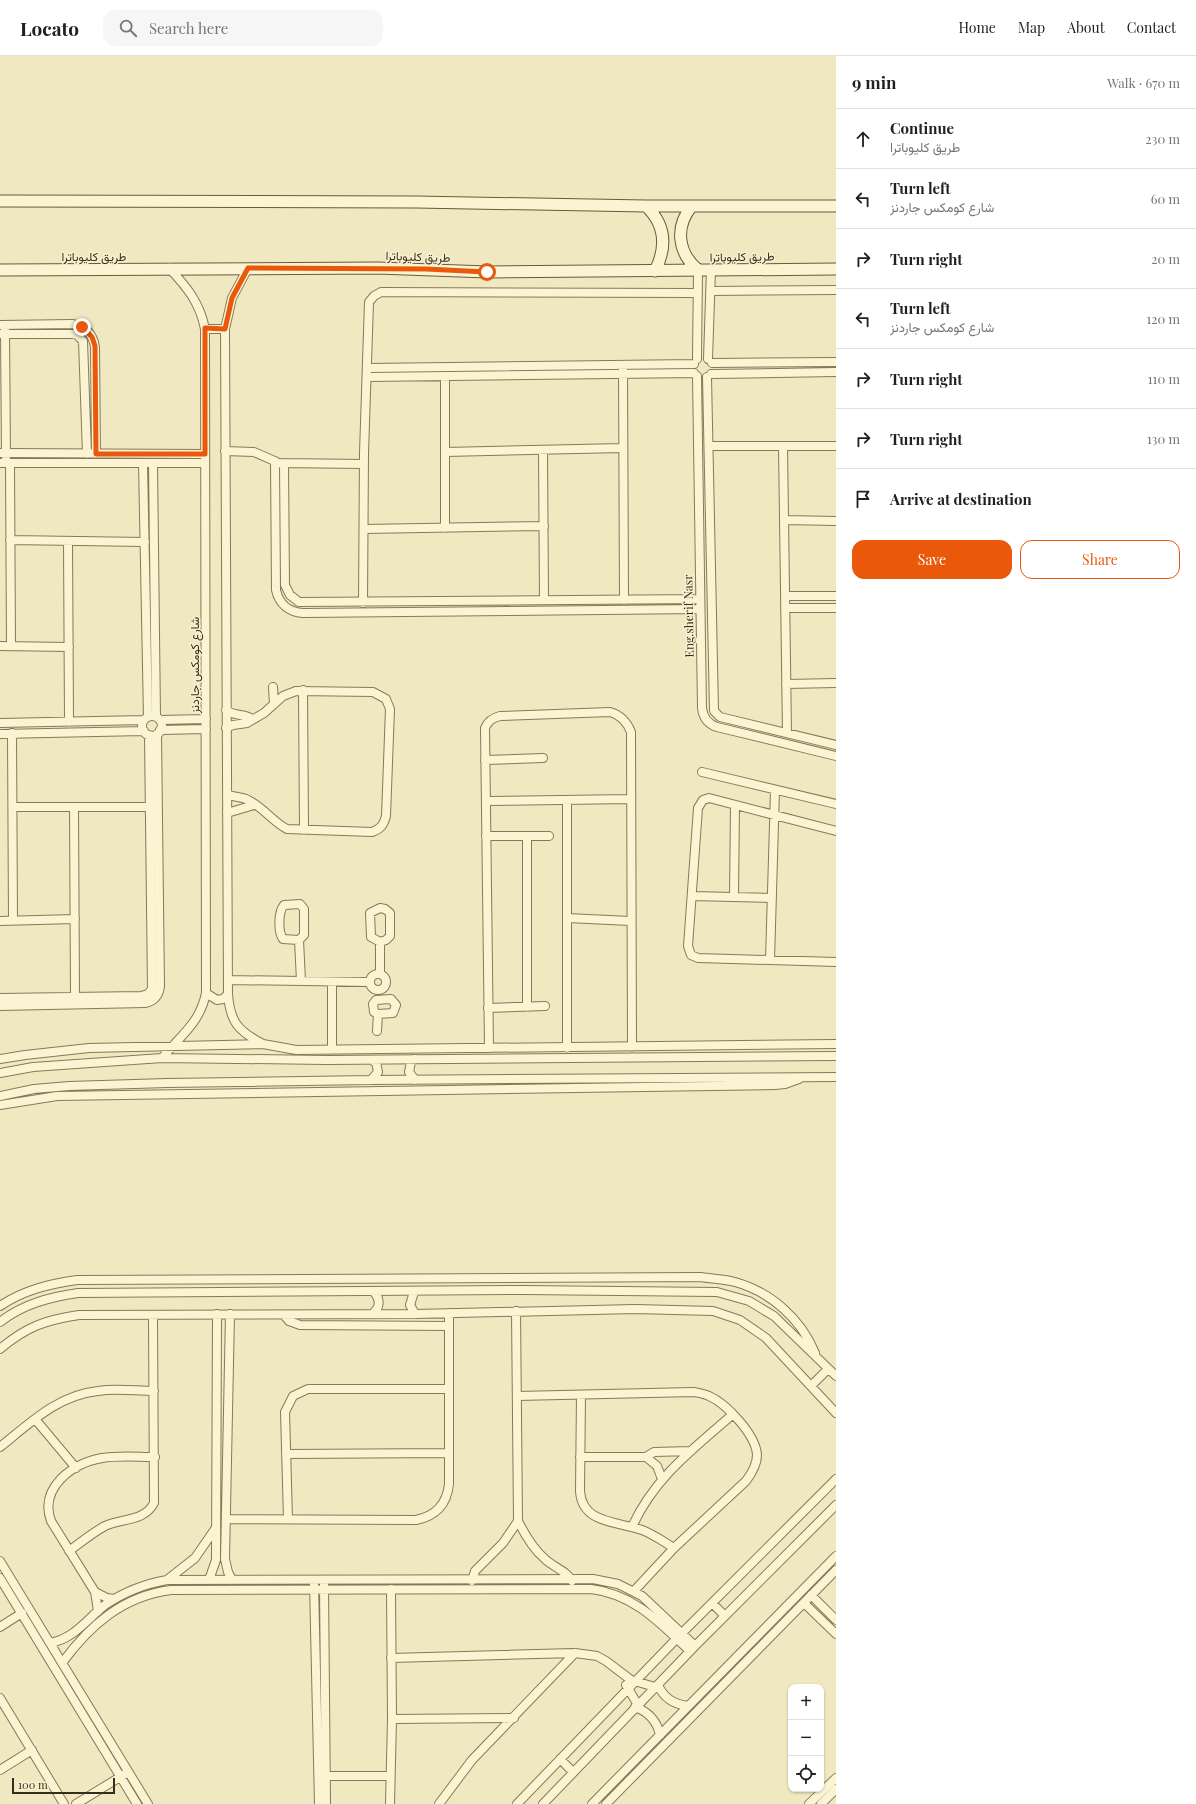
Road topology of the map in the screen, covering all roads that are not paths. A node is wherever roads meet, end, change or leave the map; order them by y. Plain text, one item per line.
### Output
1 (0, 201) edge
2 (646, 206) junction
3 (692, 206) junction
4 (836, 206) edge
5 (169, 268) junction
6 (248, 268) junction
7 (836, 268) edge
8 (711, 269) junction
9 (0, 270) edge
10 (698, 270) junction
11 (655, 271) junction
12 (836, 290) edge
13 (711, 291) junction
14 (698, 292) junction
15 (699, 314) junction
16 (709, 314) junction
17 (3, 325) edge
18 (205, 328) junction
19 (225, 329) junction
20 (3, 334) edge
21 (710, 361) junction
22 (696, 362) junction
23 (816, 362) junction
24 (836, 362) edge
25 (623, 364) junction
26 (435, 367) junction
27 (368, 372) junction
28 (816, 372) junction
29 (836, 372) edge
30 (623, 373) junction
31 (696, 374) junction
32 (709, 375) junction
33 (435, 376) junction
34 (445, 376) junction
35 (708, 446) junction
36 (782, 446) junction
37 (836, 446) edge
38 (623, 448) junction
39 (543, 450) junction
40 (225, 451) junction
41 (445, 452) junction
42 (3, 453) edge
43 (87, 454) junction
44 (96, 454) junction
45 (205, 454) junction
46 (275, 461) junction
47 (5, 463) edge
48 (143, 463) junction
49 (153, 463) junction
50 (205, 463) junction
51 (284, 463) junction
52 (364, 464) junction
53 (699, 520) junction
54 (710, 520) junction
55 (784, 520) junction
56 (836, 521) edge
57 (544, 526) junction
58 (445, 528) junction
59 (364, 529) junction
60 (10, 540) junction
61 (68, 541) junction
62 (145, 542) junction
63 (785, 596) junction
64 (836, 596) edge
65 (700, 599) junction
66 (544, 600) junction
67 (624, 600) junction
68 (363, 602) junction
69 (785, 608) junction
70 (836, 608) edge
71 (700, 609) junction
72 (0, 646) edge
73 (11, 646) junction
74 (68, 647) junction
75 (836, 683) edge
76 (786, 684) junction
77 (273, 687) dead end
78 (303, 690) junction
79 (274, 704) junction
80 (226, 710) junction
81 (152, 719) junction
82 (206, 719) junction
83 (252, 719) junction
84 (69, 722) junction
85 (0, 723) edge
86 (226, 728) junction
87 (206, 729) junction
88 (153, 732) junction
89 (12, 733) junction
90 (787, 733) junction
91 (0, 734) edge
92 (836, 745) edge
93 (836, 756) edge
94 (543, 758) dead end
95 (485, 760) junction
96 (702, 772) dead end
97 (775, 790) junction
98 (227, 794) junction
99 (631, 799) junction
100 (567, 800) junction
101 (486, 801) junction
102 (836, 804) edge
103 (254, 805) junction
104 (735, 805) junction
105 (13, 807) junction
106 (74, 807) junction
107 (150, 807) junction
108 (227, 813) junction
109 (774, 815) junction
110 (304, 830) junction
111 (836, 831) edge
112 (486, 836) junction
113 (527, 836) junction
114 (549, 836) dead end
115 (692, 896) junction
116 (734, 897) junction
117 (772, 898) junction
118 (567, 918) junction
119 (75, 919) junction
120 (13, 920) junction
121 (0, 921) edge
122 (630, 921) junction
123 (299, 940) junction
124 (380, 942) dead end
125 (770, 960) junction
126 (836, 962) edge
127 (380, 974) junction
128 (228, 980) junction
129 (301, 981) junction
130 (332, 982) junction
131 (369, 982) junction
132 (382, 989) junction
133 (206, 993) junction
134 (228, 994) junction
135 (75, 996) junction
136 (0, 998) edge
137 (383, 1000) junction
138 (0, 1006) edge
139 (545, 1006) dead end
140 (527, 1007) junction
141 (488, 1008) junction
142 (378, 1014) junction
143 (377, 1031) dead end
144 (264, 1044) junction
145 (836, 1044) edge
146 (173, 1046) junction
147 (632, 1047) junction
148 (89, 1048) junction
149 (489, 1048) junction
150 (567, 1048) junction
151 (332, 1049) junction
152 (296, 1050) junction
153 (836, 1056) edge
154 (162, 1058) junction
155 (296, 1059) junction
156 (415, 1059) junction
157 (0, 1060) edge
158 (371, 1060) junction
159 (89, 1062) junction
160 (0, 1073) edge
161 (804, 1077) junction
162 (836, 1078) edge
163 (371, 1080) junction
164 (415, 1080) junction
165 (167, 1083) junction
166 (166, 1095) junction
167 (0, 1096) edge
168 (0, 1105) edge
169 (554, 1277) junction
170 (306, 1280) junction
171 (553, 1290) junction
172 (306, 1292) junction
173 (374, 1292) junction
174 (414, 1292) junction
175 (0, 1306) edge
176 (516, 1311) junction
177 (449, 1313) junction
178 (217, 1314) junction
179 (230, 1314) junction
180 (284, 1314) junction
181 (372, 1314) junction
182 (414, 1314) junction
183 (153, 1316) junction
184 (0, 1322) edge
185 (449, 1326) junction
186 (0, 1349) edge
187 (229, 1352) junction
188 (217, 1353) junction
189 (816, 1357) junction
190 (828, 1369) junction
191 (836, 1376) edge
192 (811, 1386) junction
193 (448, 1388) junction
194 (154, 1391) junction
195 (581, 1395) junction
196 (517, 1396) junction
197 (836, 1413) edge
198 (732, 1414) junction
199 (35, 1419) junction
200 (0, 1447) edge
201 (691, 1451) junction
202 (448, 1453) junction
203 (286, 1454) junction
204 (155, 1457) junction
205 (580, 1457) junction
206 (646, 1457) junction
207 (76, 1468) junction
208 (662, 1479) junction
209 (836, 1479) edge
210 (836, 1504) edge
211 (226, 1519) junction
212 (288, 1519) junction
213 (518, 1521) junction
214 (632, 1527) junction
215 (216, 1532) junction
216 (226, 1535) junction
217 (674, 1548) junction
218 (69, 1551) junction
219 (836, 1556) edge
220 (0, 1561) edge
221 (836, 1570) edge
222 (0, 1578) edge
223 (472, 1578) junction
224 (571, 1578) junction
225 (167, 1580) junction
226 (209, 1580) junction
227 (232, 1580) junction
228 (314, 1585) junction
229 (324, 1585) junction
230 (472, 1588) junction
231 (572, 1588) junction
232 (391, 1589) junction
233 (95, 1592) junction
234 (634, 1592) junction
235 (811, 1595) junction
236 (114, 1599) junction
237 (712, 1603) junction
238 (804, 1603) junction
239 (98, 1611) junction
240 (22, 1613) junction
241 (725, 1616) junction
242 (836, 1620) edge
243 (38, 1623) junction
244 (0, 1627) edge
245 (30, 1628) junction
246 (836, 1634) edge
247 (679, 1636) junction
248 (50, 1643) junction
249 (692, 1648) junction
250 (575, 1653) junction
251 (391, 1658) junction
252 (62, 1663) junction
253 (619, 1672) junction
254 (635, 1682) junction
255 (656, 1686) junction
256 (628, 1689) junction
257 (0, 1698) edge
258 (637, 1706) junction
259 (688, 1706) junction
260 (514, 1718) junction
261 (392, 1719) junction
262 (660, 1735) junction
263 (32, 1750) junction
264 (560, 1759) junction
265 (0, 1770) edge
266 (129, 1772) junction
267 (573, 1772) junction
268 (326, 1776) junction
269 (390, 1776) junction
270 (120, 1777) junction
271 (836, 1778) edge
272 (836, 1789) edge
273 (829, 1800) edge
274 (64, 1804) edge
275 (76, 1804) edge
276 (137, 1804) edge
277 (148, 1804) edge
278 (320, 1804) edge
279 (326, 1804) edge
280 (390, 1804) edge
281 (439, 1804) edge
282 (517, 1804) edge
283 (543, 1804) edge
284 (592, 1804) edge
285 (606, 1804) edge
286 (809, 1804) edge
287 (821, 1804) edge

1 - 2 main road
2 - 3 main road
2 - 11 main road
3 - 4 main road
3 - 10 main road
5 - 6 main road, طريق كليوباترا
5 - 9 main road, طريق كليوباترا
5 - 18 street, شارع كومكس جاردنز
6 - 11 main road, طريق كليوباترا
6 - 19 street
7 - 8 main road, طريق كليوباترا
8 - 10 main road, طريق كليوباترا
8 - 13 street
10 - 11 main road, طريق كليوباترا
10 - 14 street
12 - 13 street
13 - 16 street
14 - 15 street
14 - 27 street
15 - 16 street
15 - 22 street
16 - 21 street
17 - 20 street
17 - 44 street
18 - 19 street
18 - 45 street, شارع كومكس جاردنز
19 - 40 street
20 - 42 street
20 - 43 street
21 - 22 street
21 - 23 street
21 - 32 street
22 - 25 street
22 - 31 street
23 - 24 street
23 - 28 street
25 - 26 street
25 - 30 street
26 - 27 street
26 - 33 street
27 - 33 street
27 - 52 street
28 - 29 street
28 - 32 street
30 - 31 street
30 - 34 street
30 - 38 street
31 - 32 street
31 - 53 street, Eng.sherif Nasr
32 - 35 street
33 - 34 street
34 - 41 street
35 - 36 street
35 - 54 street
36 - 37 street
36 - 55 street
38 - 39 street
38 - 67 street
39 - 41 street
39 - 57 street
40 - 46 street
40 - 80 street
41 - 58 street
42 - 43 street
42 - 47 street
43 - 44 street
44 - 45 street
45 - 50 street, شارع كومكس جاردنز
46 - 51 street
46 - 71 street
47 - 48 street
47 - 60 street
48 - 49 street
48 - 62 street
49 - 50 street
49 - 81 street
50 - 82 street, شارع كومكس جاردنز
51 - 52 street
51 - 68 street
52 - 59 street
53 - 54 street
53 - 65 street, Eng.sherif Nasr
54 - 90 street
55 - 56 street
55 - 63 street
57 - 58 street
57 - 66 street
58 - 59 street
59 - 68 street
60 - 61 street
60 - 73 street
61 - 62 street
61 - 74 street
62 - 81 street
63 - 64 street
63 - 69 street
65 - 67 street
65 - 71 street, Eng.sherif Nasr
66 - 67 street
66 - 68 street
69 - 70 street
69 - 76 street
71 - 93 street, Eng.sherif Nasr
72 - 73 street
73 - 74 street
74 - 84 street
75 - 76 street
76 - 90 street
77 - 79 street
78 - 79 street
78 - 110 street
78 - 110 street
79 - 83 street
80 - 83 street
80 - 86 street
81 - 82 street
81 - 84 street
81 - 88 street
81 - 88 street
82 - 87 street, شارع كومكس جاردنز
83 - 86 street
84 - 85 street
86 - 98 street
87 - 88 street
87 - 133 street, شارع كومكس جاردنز
88 - 89 street
88 - 107 street
88 - 138 street
89 - 91 street
89 - 105 street
90 - 92 street
94 - 95 street
95 - 99 street
95 - 101 street
96 - 97 street
97 - 102 street
97 - 109 street
98 - 103 street
98 - 108 street
99 - 100 street
99 - 122 street
100 - 101 street
100 - 118 street
101 - 112 street
103 - 108 street
103 - 110 street
104 - 109 street
104 - 115 street
104 - 116 street
105 - 106 street
105 - 120 street
106 - 107 street
106 - 119 street
107 - 135 street
108 - 128 street
109 - 111 street
109 - 117 street
112 - 113 street
112 - 141 street
113 - 114 street
113 - 140 street
115 - 116 street
115 - 125 street
116 - 117 street
117 - 125 street
118 - 122 street
118 - 150 street
119 - 120 street
119 - 135 street
120 - 121 street
122 - 147 street
123 - 123 street
123 - 129 street
124 - 127 street
125 - 126 street
127 - 131 street
127 - 132 street
128 - 129 street
128 - 134 street
129 - 130 street
130 - 131 street
130 - 151 street
131 - 132 street
132 - 137 street
133 - 134 street
133 - 146 street, شارع كومكس جاردنز
134 - 144 street
135 - 136 street
137 - 142 street
137 - 142 street
139 - 140 street
140 - 141 street
141 - 149 street
142 - 143 street
144 - 146 street
144 - 152 street
145 - 147 street
146 - 148 street
146 - 154 street, شارع كومكس جاردنز
147 - 150 street
148 - 157 street
148 - 159 street
149 - 150 street
149 - 151 street
151 - 152 street
152 - 155 street
153 - 156 street
154 - 155 street
154 - 159 street
155 - 158 street
156 - 158 street
156 - 164 street
158 - 163 street
159 - 160 street
161 - 162 street
161 - 164 street
161 - 166 street
163 - 164 street
163 - 165 street
165 - 166 street
165 - 167 street
166 - 168 street
169 - 170 street
169 - 171 street
169 - 189 street
170 - 172 street
170 - 175 street
171 - 174 street
171 - 189 street
172 - 173 street
172 - 184 street
173 - 174 street
173 - 181 street
174 - 182 street
176 - 177 street
176 - 192 street
176 - 196 street
177 - 182 street
177 - 185 street
178 - 179 street
178 - 183 street
178 - 188 street
179 - 180 street
179 - 187 street
180 - 181 street
180 - 185 street
181 - 182 street
183 - 186 street
183 - 194 street
185 - 193 street
187 - 188 street
187 - 211 street
188 - 215 street
189 - 190 street
190 - 191 street
190 - 192 street
192 - 197 street
193 - 202 street
193 - 203 street
194 - 199 street
194 - 204 street
195 - 196 street
195 - 198 street
195 - 205 street
196 - 213 street
198 - 201 street
198 - 217 street
199 - 200 street
199 - 207 street
201 - 206 street
201 - 208 street
202 - 203 street
202 - 212 street
203 - 212 street
204 - 207 street
204 - 218 street
205 - 206 street
205 - 214 street
206 - 208 street
207 - 218 street
208 - 214 street
209 - 237 street
210 - 241 street
211 - 212 street
211 - 216 street
213 - 223 street
213 - 224 street
214 - 217 street
215 - 216 street
215 - 225 street
215 - 226 street
216 - 227 street
217 - 234 street
218 - 233 street
219 - 259 street
220 - 243 street
221 - 235 street
222 - 240 street
223 - 224 street
223 - 229 street
223 - 230 street
224 - 231 street
224 - 234 street
225 - 226 street
225 - 236 street
226 - 227 street
227 - 228 street
228 - 229 street
228 - 252 street
228 - 278 street
229 - 232 street
229 - 268 street
230 - 231 street
230 - 232 street
231 - 247 street
232 - 251 street
233 - 236 street
233 - 239 street
234 - 247 street
235 - 238 street
235 - 242 street
236 - 239 street
237 - 241 street
237 - 247 street
238 - 246 street
238 - 285 street
239 - 248 street
240 - 244 street
240 - 245 street
241 - 249 street
243 - 245 street
243 - 248 street
245 - 270 street
247 - 249 street
247 - 254 street
248 - 252 street
249 - 255 street
250 - 251 street
250 - 253 street
250 - 260 street
251 - 261 street
252 - 266 street
253 - 254 street
253 - 256 street
254 - 255 street
254 - 256 street
255 - 258 street
255 - 259 street
256 - 258 street
256 - 264 street
257 - 263 street
258 - 262 street
258 - 267 street
259 - 262 street
260 - 261 street
260 - 281 street
261 - 269 street
262 - 284 street
263 - 265 street
263 - 274 street
264 - 267 street
264 - 282 street
266 - 270 street
266 - 277 street
267 - 283 street
268 - 269 street
268 - 279 street
269 - 280 street
270 - 275 street
270 - 276 street
271 - 286 street
272 - 273 street
273 - 287 street

